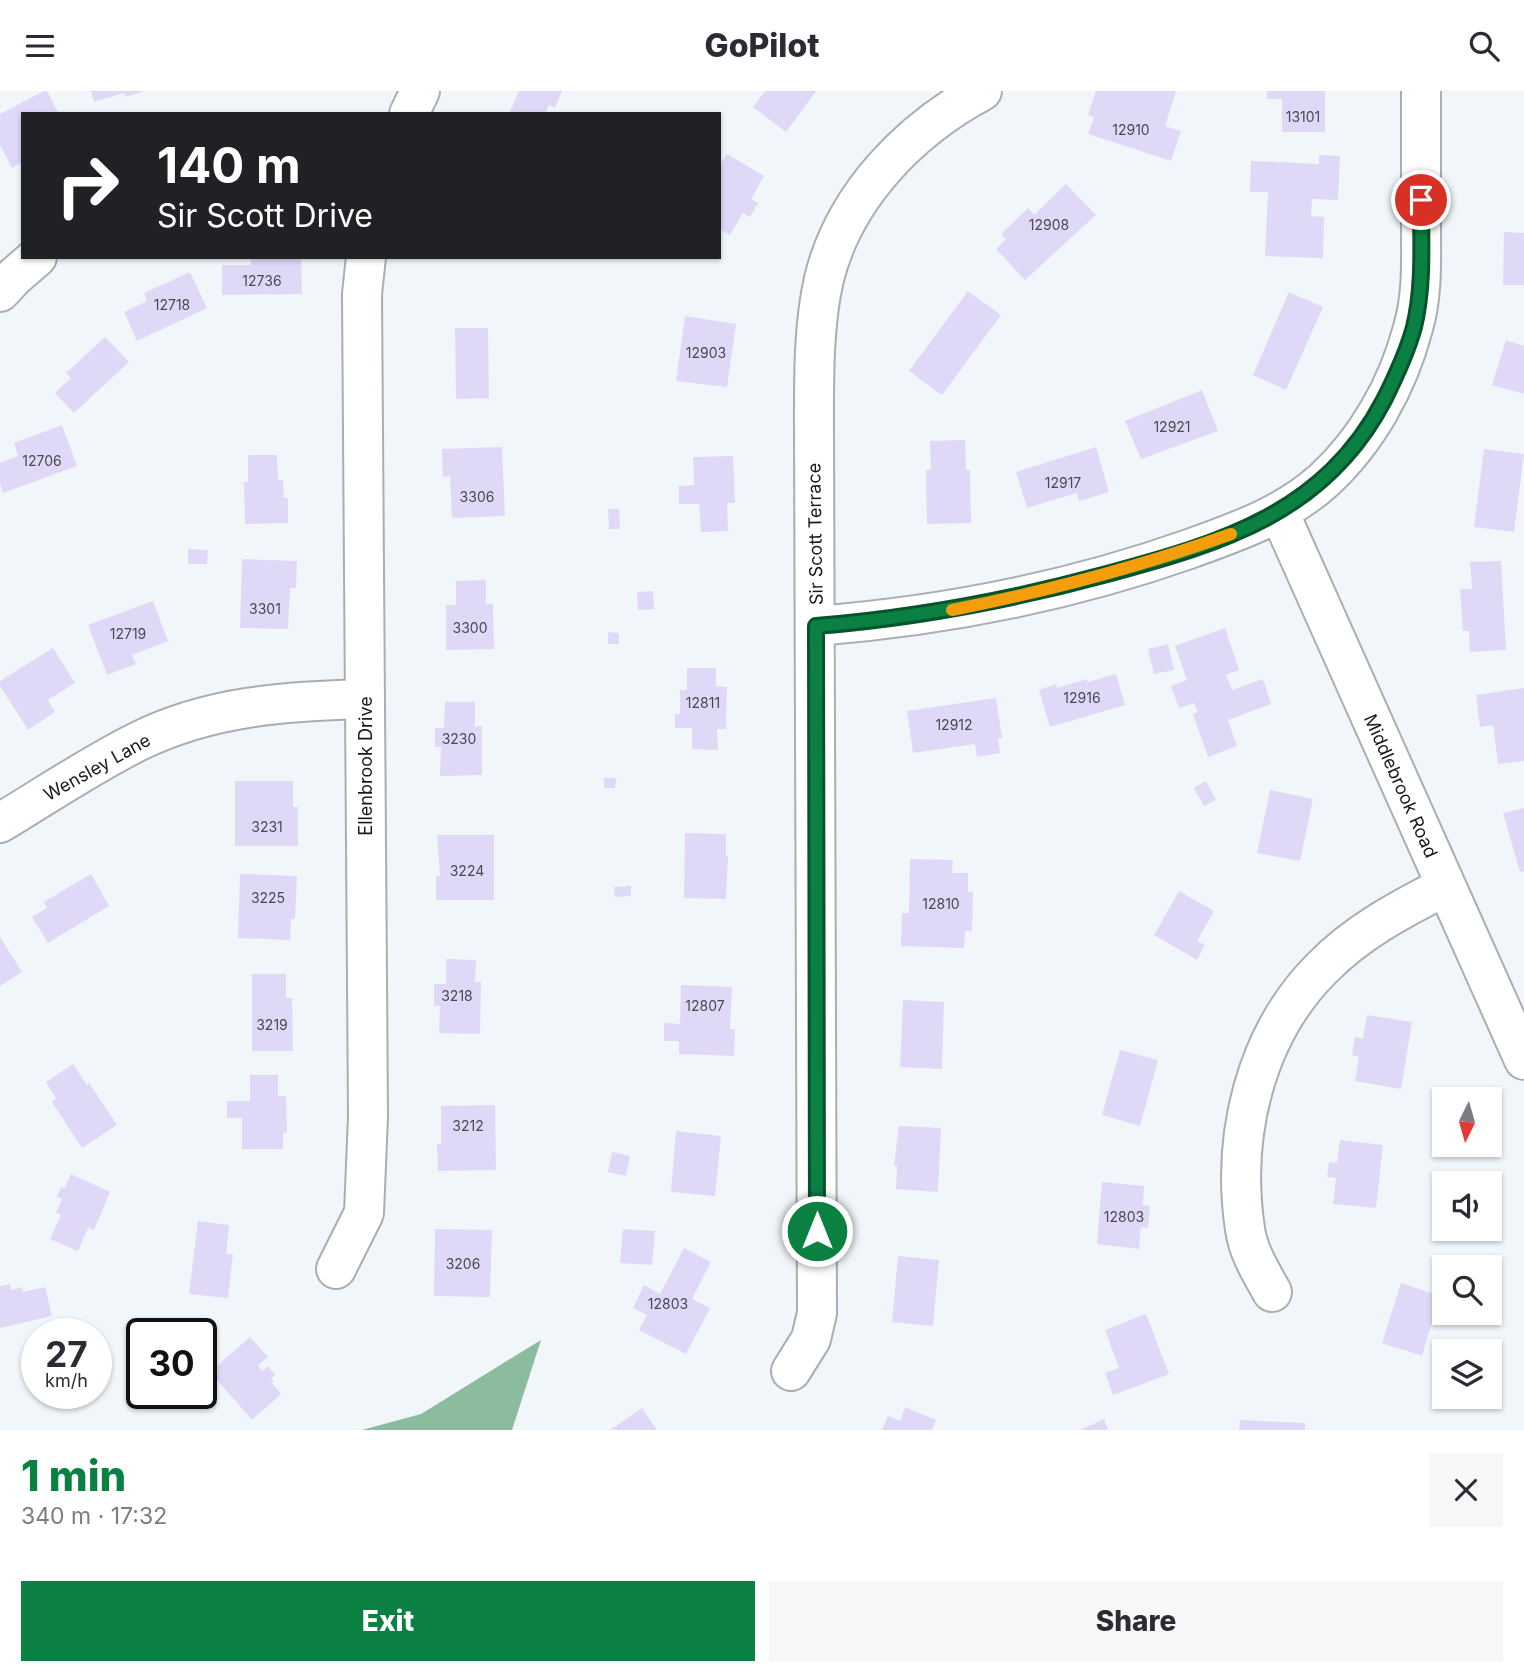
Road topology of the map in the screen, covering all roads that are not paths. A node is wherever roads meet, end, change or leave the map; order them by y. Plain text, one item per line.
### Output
1 (420, 91) edge
2 (982, 91) edge
3 (1421, 91) edge
4 (410, 112) edge
5 (35, 259) edge
6 (366, 259) edge
7 (0, 292) edge
8 (1279, 512) junction
9 (816, 626) junction
10 (365, 699) junction
11 (0, 823) edge
12 (1446, 886) junction
13 (1524, 1060) edge
14 (336, 1269) dead end
15 (1272, 1291) dead end
16 (791, 1371) dead end

1 - 4 street
2 - 9 street, Sir Scott Terrace
3 - 8 street
5 - 7 street
6 - 10 street, Ellenbrook Drive
8 - 9 street
8 - 12 street, Middlebrook Road
9 - 16 street, Sir Scott Terrace
10 - 11 street, Wensley Lane
10 - 14 street, Ellenbrook Drive
12 - 13 street, Middlebrook Road
12 - 15 street

